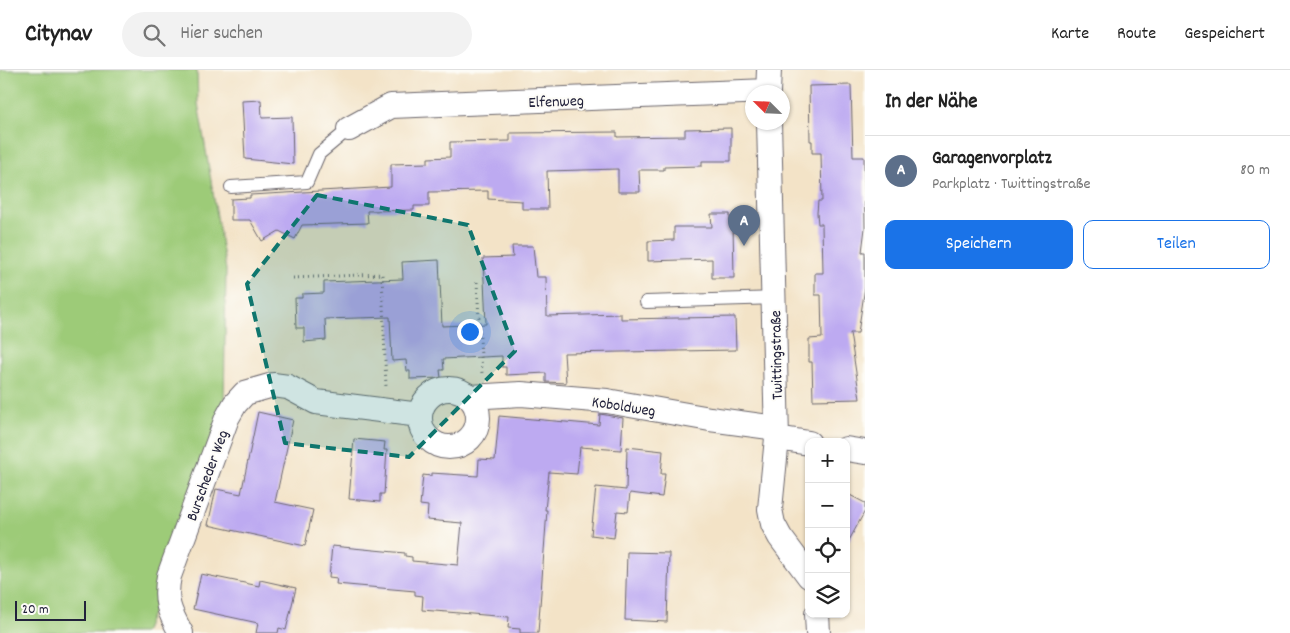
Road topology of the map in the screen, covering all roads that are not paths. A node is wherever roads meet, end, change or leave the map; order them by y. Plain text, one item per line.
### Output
1 (769, 84) edge
2 (349, 129) joint
3 (770, 130) edge
4 (232, 187) dead end
5 (775, 298) junction
6 (646, 302) dead end
7 (476, 397) junction
8 (420, 415) junction
9 (776, 433) junction
10 (805, 442) edge
11 (850, 450) edge
12 (865, 452) edge
13 (807, 573) edge
14 (817, 618) edge
15 (181, 633) edge
16 (818, 633) edge

1 - 2 street, Elfenweg
2 - 4 lane
3 - 5 street, Twittingstraße
5 - 6 lane
5 - 9 street, Twittingstraße
7 - 8 street, Koboldweg
7 - 8 street
7 - 9 street, Koboldweg
8 - 15 street, Burscheder Weg
9 - 10 street, Koboldweg
9 - 13 street, Twittingstraße
11 - 12 street
14 - 16 street

